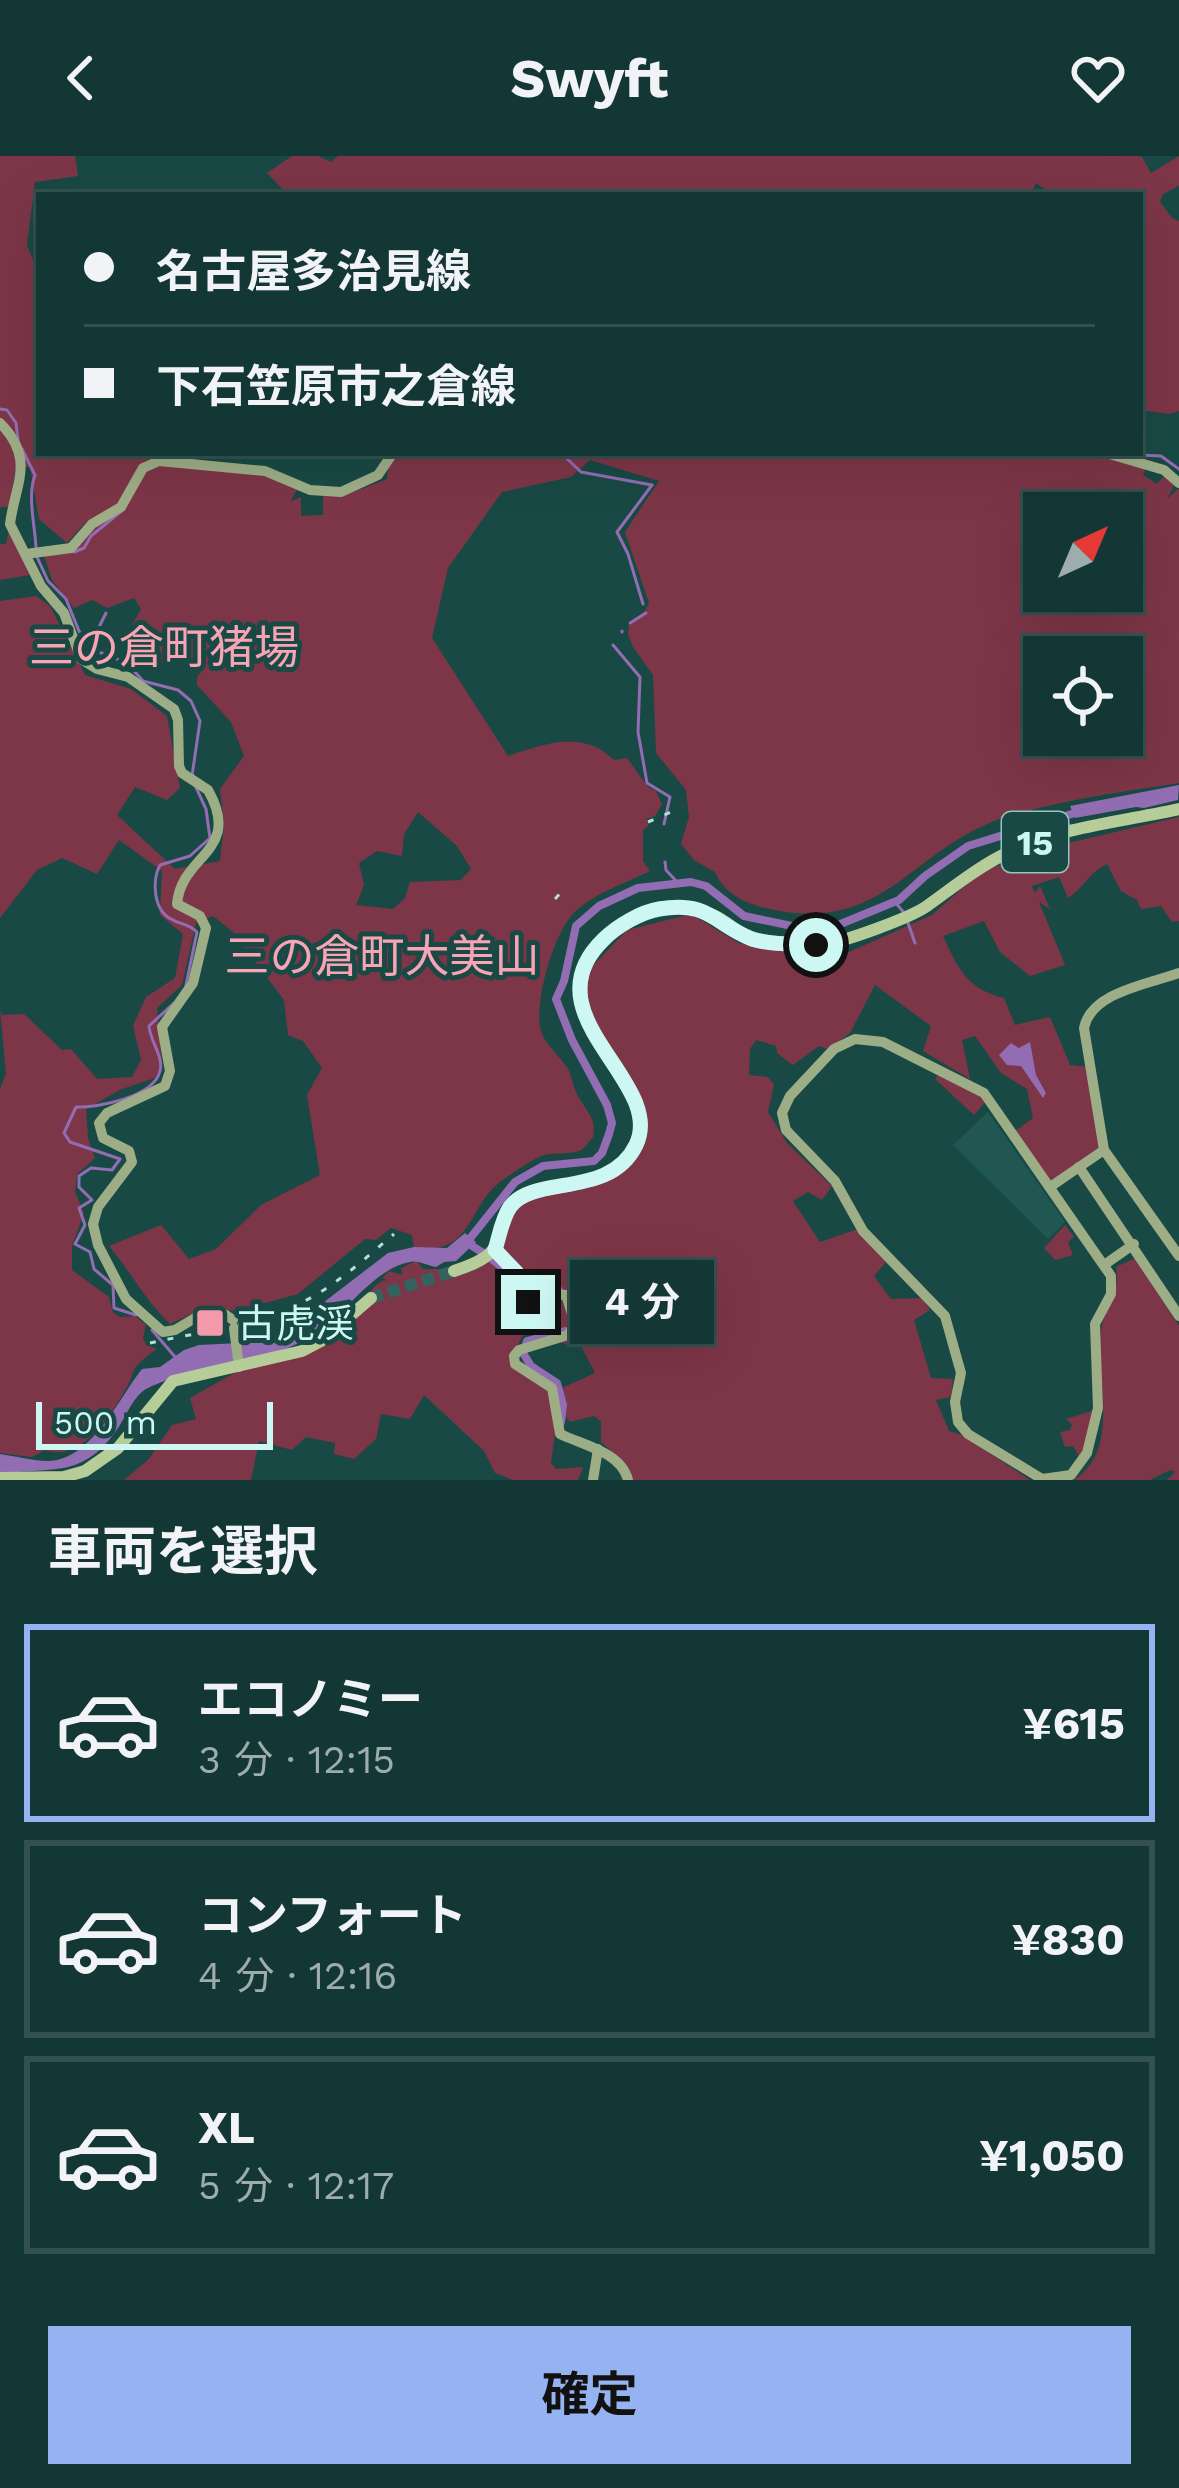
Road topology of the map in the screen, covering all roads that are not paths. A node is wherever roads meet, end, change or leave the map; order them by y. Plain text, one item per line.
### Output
1 (0, 423) edge
2 (391, 456) edge
3 (1116, 456) edge
4 (1179, 483) edge
5 (32, 552) junction
6 (1179, 809) edge
7 (1179, 973) edge
8 (1104, 1150) junction
9 (1079, 1167) junction
10 (1050, 1187) junction
11 (1132, 1245) junction
12 (492, 1254) junction
13 (1179, 1256) edge
14 (1104, 1265) junction
15 (454, 1271) tunnel mouth
16 (371, 1298) tunnel mouth
17 (1179, 1312) edge
18 (239, 1365) junction
19 (610, 1457) junction
20 (0, 1478) edge
21 (592, 1480) edge
22 (628, 1480) edge

1 - 5 street
2 - 5 street
3 - 4 street
5 - 18 street
6 - 12 main road, 15
7 - 8 street
8 - 9 street
8 - 13 street
9 - 10 street
9 - 11 street
10 - 14 street
10 - 14 street
11 - 14 street
11 - 17 street
12 - 15 main road
12 - 19 street
16 - 18 main road
18 - 20 main road
19 - 21 street
19 - 22 street

